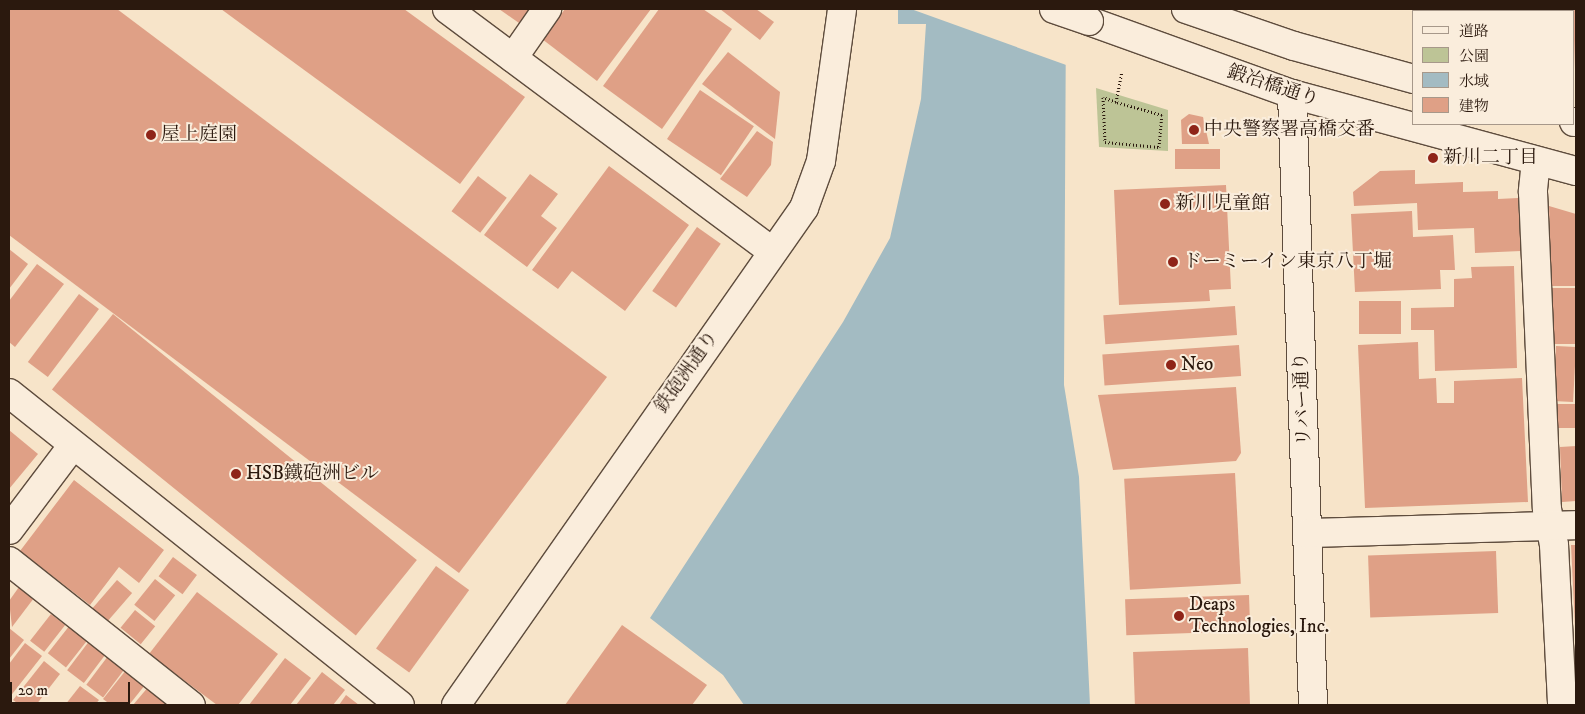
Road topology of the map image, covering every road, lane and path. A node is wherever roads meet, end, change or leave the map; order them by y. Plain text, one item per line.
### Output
1 (448, 9) edge
2 (547, 9) edge
3 (842, 9) edge
4 (1054, 9) edge
5 (1186, 9) edge
6 (1225, 16) edge
7 (513, 58) junction
8 (1122, 72) dead end
9 (1412, 78) edge
10 (1292, 94) junction
11 (1116, 102) junction
12 (1536, 161) junction
13 (1576, 171) edge
14 (772, 251) junction
15 (9, 393) edge
16 (73, 444) junction
17 (1563, 526) edge
18 (9, 530) edge
19 (1308, 533) junction
20 (9, 562) edge
21 (191, 705) edge
22 (400, 705) edge
23 (456, 705) edge
24 (1313, 705) edge
25 (1562, 705) edge

1 - 7 street
2 - 7 street
3 - 14 street, 鉄砲洲通り
4 - 10 street, 鍛冶橋通り, bridge
5 - 6 street
6 - 9 street
7 - 14 street
8 - 11 path
10 - 12 street, 鍛冶橋通り
10 - 19 street, リバー通り
11 - 11 path
12 - 13 street, 鍛冶橋通り
12 - 17 street
14 - 23 street, 鉄砲洲通り
15 - 16 street
16 - 18 street
16 - 22 street
17 - 19 street
17 - 25 street
19 - 24 street, リバー通り
20 - 21 street

